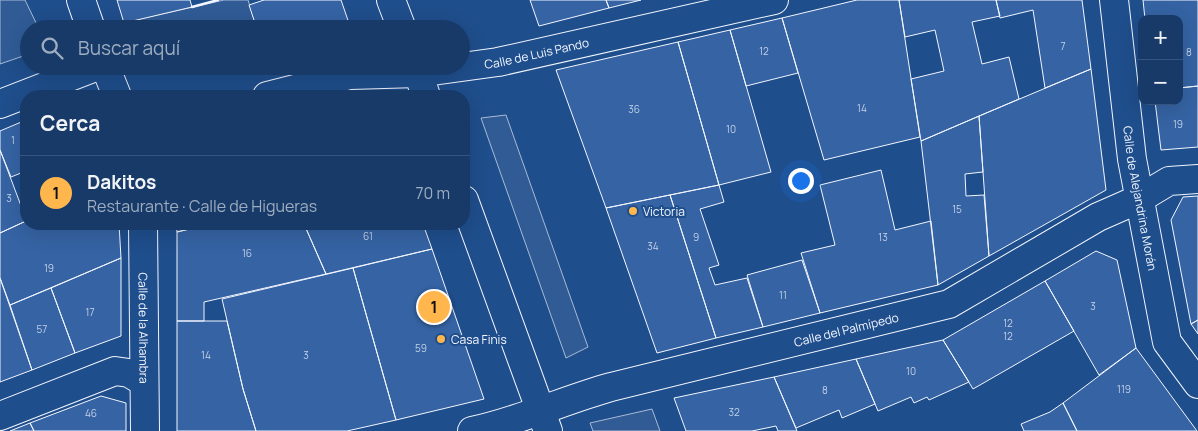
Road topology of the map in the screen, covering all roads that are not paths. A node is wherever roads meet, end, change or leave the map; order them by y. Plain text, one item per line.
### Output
1 (81, 0) edge
2 (391, 0) edge
3 (774, 0) edge
4 (1114, 0) edge
5 (88, 20) edge
6 (399, 20) edge
7 (470, 68) edge
8 (75, 75) edge
9 (109, 75) edge
10 (350, 75) edge
11 (350, 75) edge
12 (435, 75) edge
13 (420, 78) edge
14 (36, 90) edge
15 (115, 90) edge
16 (291, 90) edge
17 (20, 96) edge
18 (0, 104) edge
19 (1198, 178) edge
20 (1139, 199) junction
21 (470, 216) edge
22 (143, 230) edge
23 (144, 382) junction
24 (1198, 384) edge
25 (0, 416) edge
26 (545, 421) edge
27 (146, 431) edge
28 (472, 431) edge

1 - 5 street
2 - 6 street
3 - 7 street, Calle de Luis Pando
4 - 20 street, Calle de Alejandrina Morán
8 - 14 street
9 - 15 street
10 - 16 street, Calle de Luis Pando
11 - 13 street, Calle de Luis Pando
12 - 13 street, Calle de Luis Pando
17 - 18 street
19 - 20 street, Calle del Palmípedo
20 - 24 street, Calle de Alejandrina Morán
20 - 26 street, Calle del Palmípedo
21 - 26 street
22 - 23 street, Calle de la Alhambra
23 - 25 street
23 - 27 street, Calle de la Alhambra
26 - 28 street, Calle del Palmípedo

